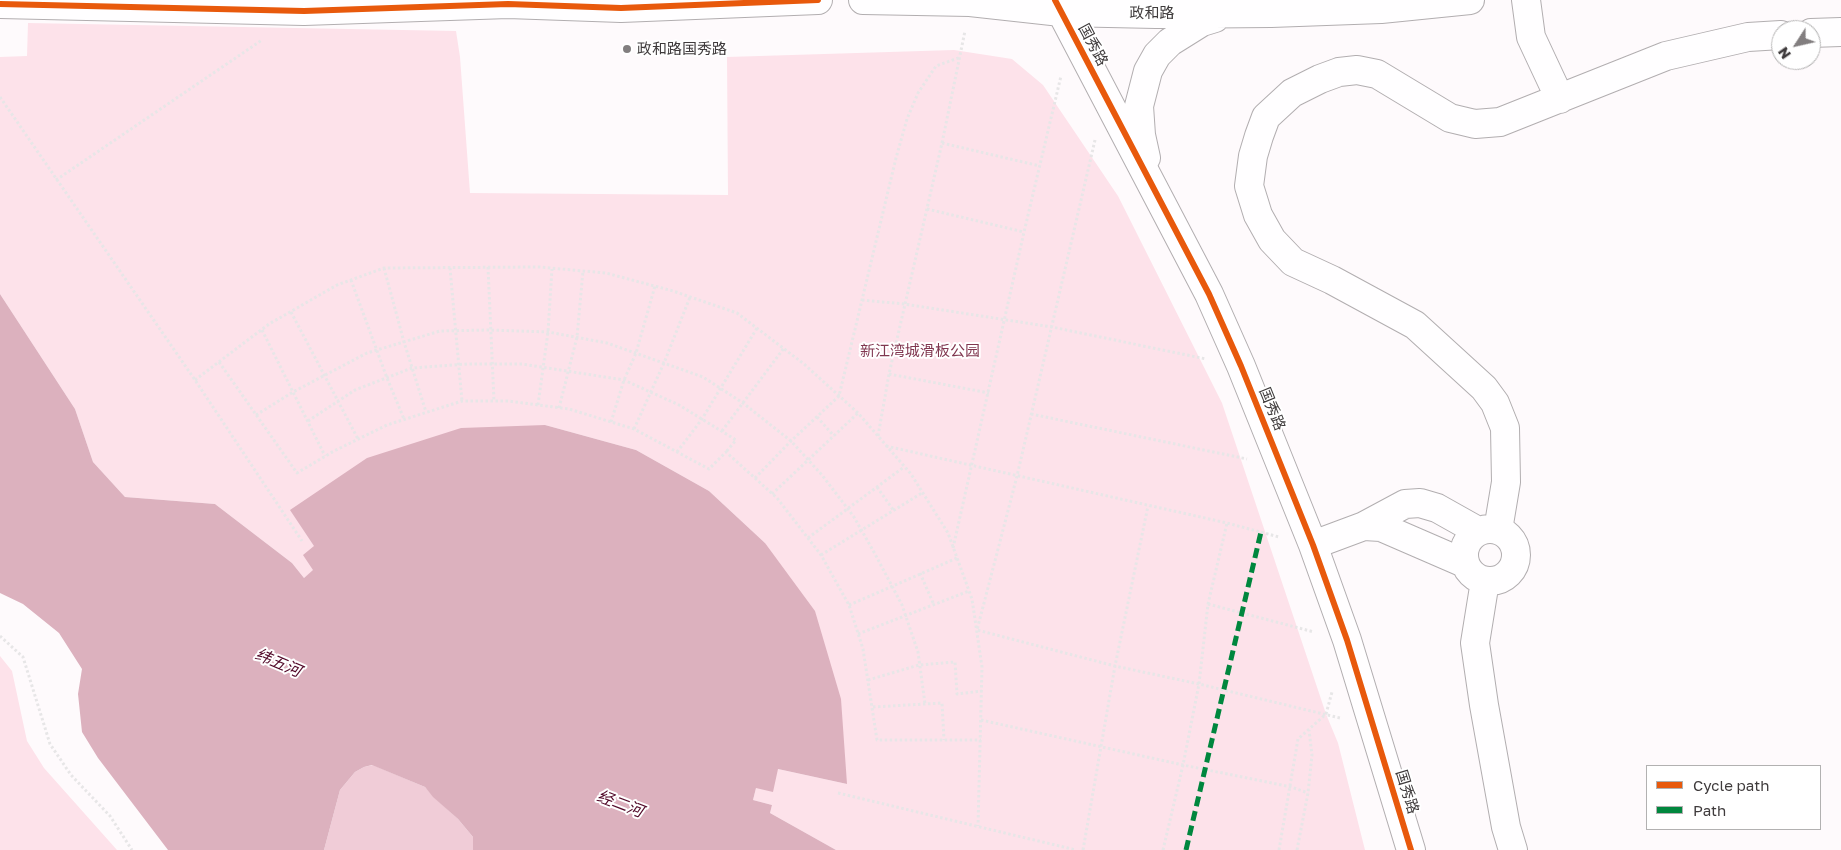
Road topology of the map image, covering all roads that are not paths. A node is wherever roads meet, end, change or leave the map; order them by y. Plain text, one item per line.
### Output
1 (818, 0) edge
2 (863, 0) edge
3 (1470, 0) edge
4 (1526, 0) edge
5 (0, 4) edge
6 (1232, 13) junction
7 (1063, 14) edge
8 (1841, 32) edge
9 (1821, 33) edge
10 (1771, 36) edge
11 (1560, 99) junction
12 (1153, 186) junction
13 (1364, 526) junction
14 (1488, 530) junction
15 (1313, 546) junction
16 (1464, 563) junction
17 (1486, 581) junction
18 (1411, 850) edge
19 (1513, 850) edge

1 - 5 street
2 - 7 street, 政和路
3 - 6 street, 政和路
4 - 11 street
6 - 7 street, 政和路
6 - 12 street, 政和路
7 - 12 street, 国秀路
8 - 9 street
10 - 11 street
11 - 14 street
12 - 15 street, 国秀路
13 - 14 street
13 - 15 street
13 - 16 street
14 - 16 street
14 - 17 street
15 - 18 street, 国秀路
16 - 17 street
17 - 19 street

